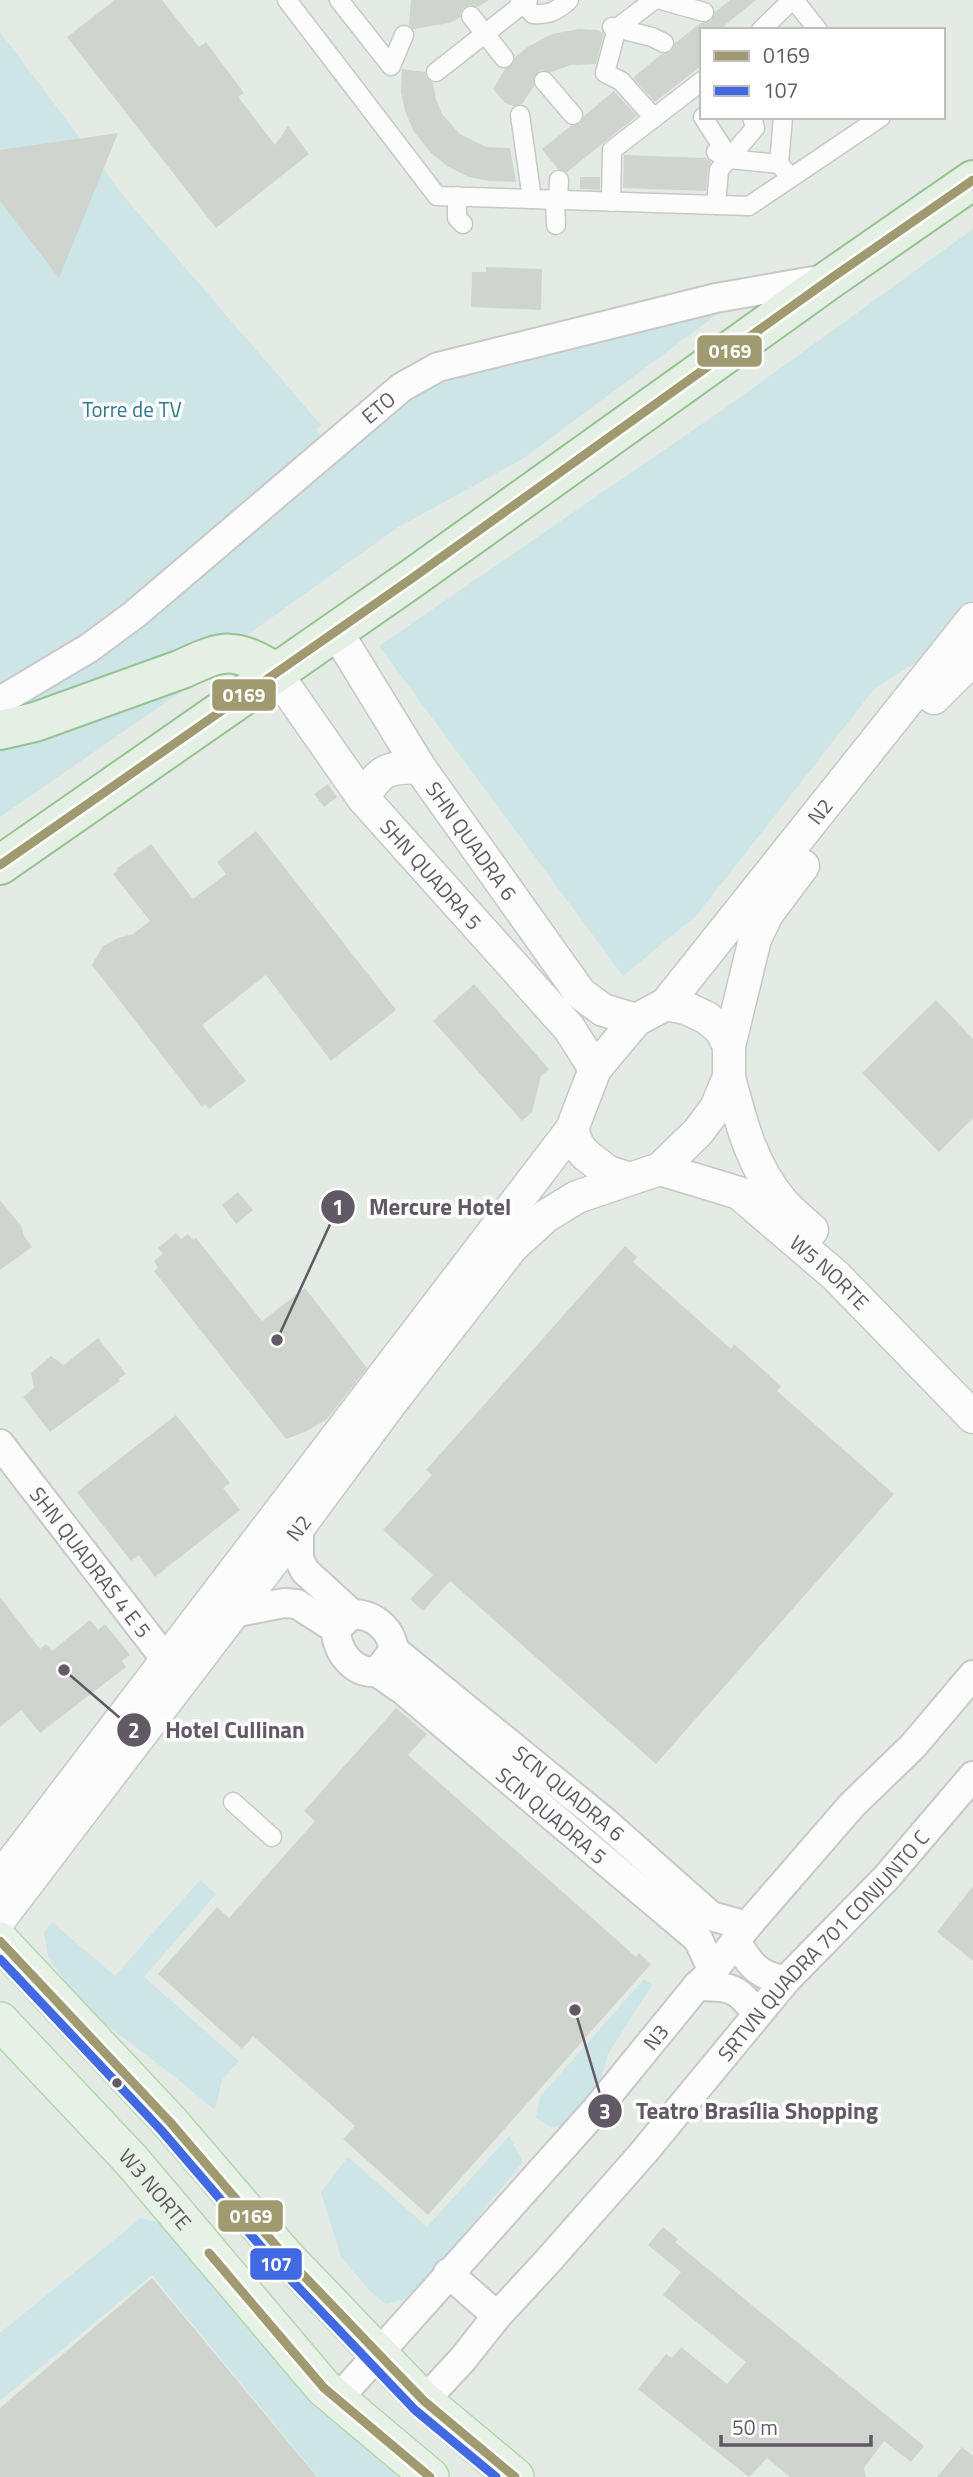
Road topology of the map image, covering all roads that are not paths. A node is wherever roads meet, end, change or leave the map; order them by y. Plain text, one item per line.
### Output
1 (339, 0) edge
2 (654, 0) edge
3 (661, 0) edge
4 (793, 0) edge
5 (523, 1) edge
6 (290, 6) edge
7 (564, 11) edge
8 (704, 12) dead end
9 (471, 16) dead end
10 (614, 28) junction
11 (763, 28) edge
12 (816, 28) edge
13 (404, 34) dead end
14 (485, 34) junction
15 (664, 43) dead end
16 (504, 58) dead end
17 (436, 72) dead end
18 (544, 81) dead end
19 (691, 85) edge
20 (700, 110) edge
21 (648, 113) junction
22 (520, 115) dead end
23 (573, 115) dead end
24 (704, 119) edge
25 (753, 119) edge
26 (783, 119) edge
27 (877, 119) edge
28 (723, 156) junction
29 (785, 171) junction
30 (559, 180) dead end
31 (973, 180) edge
32 (457, 196) junction
33 (716, 197) junction
34 (532, 199) junction
35 (557, 200) junction
36 (611, 202) junction
37 (463, 224) dead end
38 (556, 225) dead end
39 (833, 277) junction
40 (973, 620) edge
41 (336, 631) junction
42 (973, 659) edge
43 (275, 672) junction
44 (0, 701) edge
45 (0, 730) edge
46 (421, 768) junction
47 (363, 797) junction
48 (0, 865) edge
49 (666, 1004) junction
50 (636, 1020) junction
51 (729, 1046) junction
52 (595, 1069) junction
53 (729, 1077) junction
54 (572, 1129) junction
55 (660, 1169) junction
56 (630, 1180) junction
57 (973, 1392) edge
58 (973, 1417) edge
59 (0, 1444) edge
60 (299, 1527) junction
61 (233, 1613) junction
62 (344, 1621) junction
63 (386, 1661) junction
64 (174, 1671) junction
65 (973, 1675) edge
66 (973, 1776) edge
67 (233, 1802) dead end
68 (272, 1837) dead end
69 (0, 1878) edge
70 (0, 1919) edge
71 (741, 1933) junction
72 (0, 1941) edge
73 (705, 1978) junction
74 (786, 1980) junction
75 (757, 2015) junction
76 (0, 2021) edge
77 (154, 2106) junction
78 (115, 2142) junction
79 (189, 2144) junction
80 (142, 2174) junction
81 (448, 2273) junction
82 (497, 2316) junction
83 (378, 2352) junction
84 (337, 2400) junction
85 (424, 2401) junction
86 (430, 2477) edge
87 (515, 2477) edge

1 - 13 street
2 - 10 street
3 - 8 street
4 - 11 street
4 - 12 street
5 - 7 street
5 - 14 street
6 - 32 street
9 - 14 street
10 - 15 street
10 - 21 street
14 - 16 street
14 - 17 street
18 - 23 street
19 - 20 street
19 - 21 street
21 - 36 street
22 - 34 street
24 - 28 street
25 - 28 street
26 - 29 street
27 - 29 street
28 - 29 street
28 - 33 street
29 - 33 street
30 - 35 street
31 - 39 highway
32 - 34 street
32 - 37 street
33 - 36 street
34 - 35 street
35 - 36 street
35 - 38 street
39 - 41 highway
39 - 44 street, ETO
40 - 49 main road, N2
41 - 43 highway
41 - 46 main road, SHN QUADRA 6
42 - 51 main road, N2
43 - 45 highway
43 - 47 main road, SHN QUADRA 5
43 - 48 highway
46 - 47 main road
46 - 50 main road, SHN QUADRA 6
47 - 52 main road, SHN QUADRA 5
49 - 50 main road
49 - 51 main road
50 - 52 main road
51 - 53 main road
52 - 54 main road
53 - 55 main road
53 - 57 main road, W5 NORTE
54 - 56 main road
54 - 64 main road, N2
55 - 56 main road
55 - 58 main road, W5 NORTE
56 - 60 main road, N2
59 - 64 street, SHN QUADRAS 4 E 5
60 - 61 main road, N2
60 - 62 street
61 - 62 street
61 - 64 main road, N2
62 - 63 street
62 - 63 street
63 - 71 street, SCN QUADRA 6
63 - 73 street, SCN QUADRA 5
64 - 69 main road, N2
64 - 70 main road, N2
65 - 71 street, N3
66 - 74 street, SRTVN QUADRA 701 CONJUNTO C
67 - 68 street
71 - 73 street, N3
71 - 74 street
72 - 77 main road
73 - 75 street
73 - 81 street, N3
74 - 75 street, SRTVN QUADRA 701 CONJUNTO C
75 - 82 street, SRTVN QUADRA 701 CONJUNTO C
76 - 78 main road, W3 NORTE
77 - 78 main road
77 - 79 main road
78 - 80 main road, W3 NORTE
79 - 80 main road
79 - 83 main road
80 - 84 main road, W3 NORTE
81 - 82 street
81 - 83 street, N3
82 - 85 street, SRTVN QUADRA 701 CONJUNTO C
83 - 84 street, N3
83 - 85 main road
84 - 86 main road, W3 NORTE
85 - 87 main road

